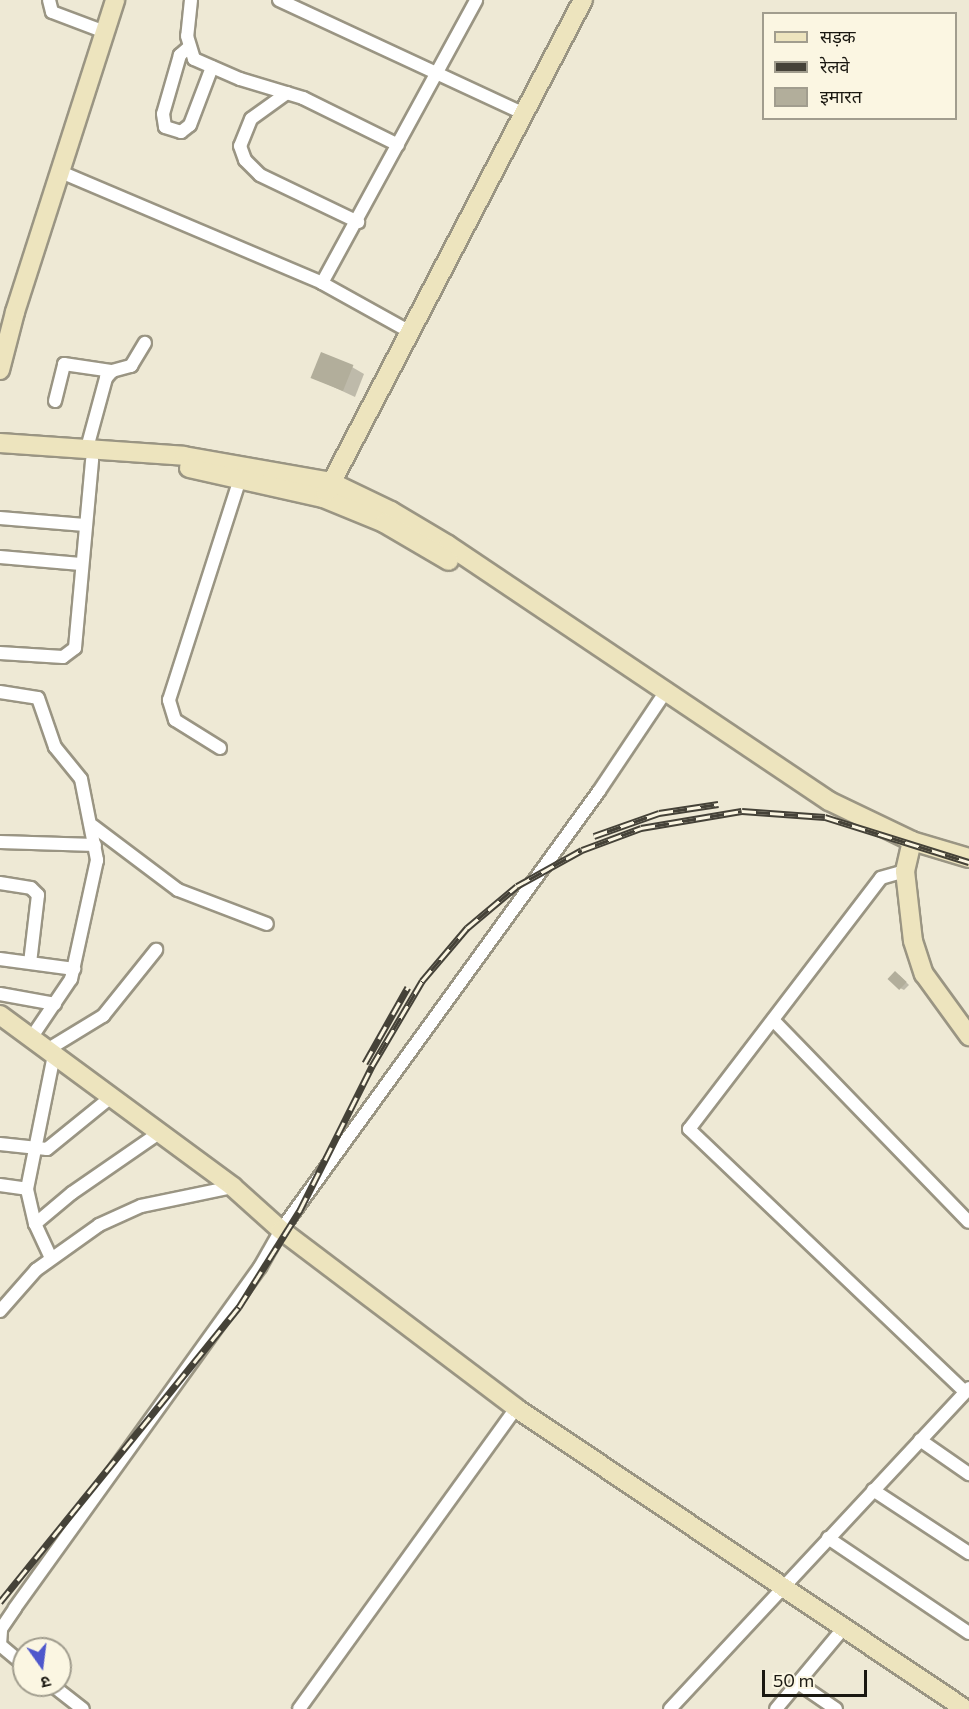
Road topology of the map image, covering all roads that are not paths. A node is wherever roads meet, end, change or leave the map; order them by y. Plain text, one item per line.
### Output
1 (49, 0) edge
2 (115, 0) edge
3 (190, 0) edge
4 (279, 0) edge
5 (476, 0) edge
6 (584, 0) edge
7 (105, 32) junction
8 (188, 48) junction
9 (212, 67) junction
10 (436, 74) junction
11 (288, 93) junction
12 (525, 114) junction
13 (398, 146) junction
14 (61, 172) junction
15 (358, 222) junction
16 (322, 283) junction
17 (411, 333) junction
18 (145, 344) dead end
19 (0, 370) edge
20 (112, 371) junction
21 (55, 401) dead end
22 (0, 443) edge
23 (90, 454) junction
24 (0, 455) edge
25 (241, 473) junction
26 (327, 490) junction
27 (0, 518) edge
28 (86, 525) junction
29 (0, 557) edge
30 (81, 564) junction
31 (0, 653) edge
32 (0, 692) edge
33 (662, 696) junction
34 (220, 748) dead end
35 (93, 826) junction
36 (0, 842) edge
37 (95, 845) junction
38 (910, 847) junction
39 (969, 858) edge
40 (969, 870) edge
41 (905, 871) junction
42 (0, 883) edge
43 (267, 924) dead end
44 (156, 950) dead end
45 (0, 959) edge
46 (30, 963) junction
47 (74, 969) junction
48 (0, 994) edge
49 (55, 1004) junction
50 (0, 1015) edge
51 (773, 1020) junction
52 (969, 1035) edge
53 (31, 1038) junction
54 (50, 1052) junction
55 (111, 1097) junction
56 (159, 1133) junction
57 (0, 1144) edge
58 (33, 1149) junction
59 (0, 1185) edge
60 (233, 1187) junction
61 (27, 1189) junction
62 (969, 1222) edge
63 (35, 1224) junction
64 (281, 1230) junction
65 (51, 1258) junction
66 (0, 1311) edge
67 (967, 1390) edge
68 (516, 1408) junction
69 (920, 1440) junction
70 (969, 1474) edge
71 (873, 1490) junction
72 (828, 1538) junction
73 (969, 1553) edge
74 (780, 1588) junction
75 (843, 1629) junction
76 (969, 1633) edge
77 (12, 1655) edge
78 (798, 1683) junction
79 (67, 1697) edge
80 (83, 1709) edge
81 (299, 1709) edge
82 (670, 1709) edge
83 (776, 1709) edge
84 (837, 1709) edge
85 (965, 1709) edge

1 - 7 street
2 - 7 street
3 - 8 street
4 - 10 street
5 - 10 street
6 - 12 street
7 - 14 street
8 - 9 street
8 - 9 street
9 - 11 street
10 - 12 street
10 - 13 street
11 - 13 street
11 - 15 street
12 - 17 street
13 - 15 street
14 - 16 street
14 - 19 street
15 - 16 street
16 - 17 street
17 - 26 street
18 - 20 street
20 - 21 street
20 - 23 street
22 - 23 street
23 - 24 street
23 - 25 street
23 - 28 street
25 - 26 street
25 - 34 street
26 - 33 street
27 - 28 street
28 - 30 street
29 - 30 street
30 - 31 street
32 - 35 street
33 - 38 street
33 - 64 street
35 - 37 street
35 - 43 street
36 - 37 street
37 - 47 street
38 - 39 street
38 - 40 street
38 - 41 street
41 - 51 street
41 - 52 street
42 - 46 street
44 - 54 street
45 - 46 street
46 - 47 street
47 - 49 street
48 - 49 street
49 - 53 street
50 - 53 street
51 - 62 street
51 - 67 street
53 - 54 street
54 - 55 street
54 - 58 street
55 - 56 street
55 - 58 street
56 - 60 street
56 - 63 street
57 - 58 street
58 - 61 street
59 - 61 street
60 - 64 street
60 - 65 street
61 - 63 street
63 - 65 street
64 - 68 street
64 - 77 street
65 - 66 street
67 - 69 street
68 - 74 street
68 - 81 street
69 - 70 street
69 - 71 street
71 - 72 street
71 - 73 street
72 - 74 street
72 - 76 street
74 - 75 street
74 - 82 street
75 - 78 street
75 - 85 street
78 - 83 street
78 - 84 street
79 - 80 street

